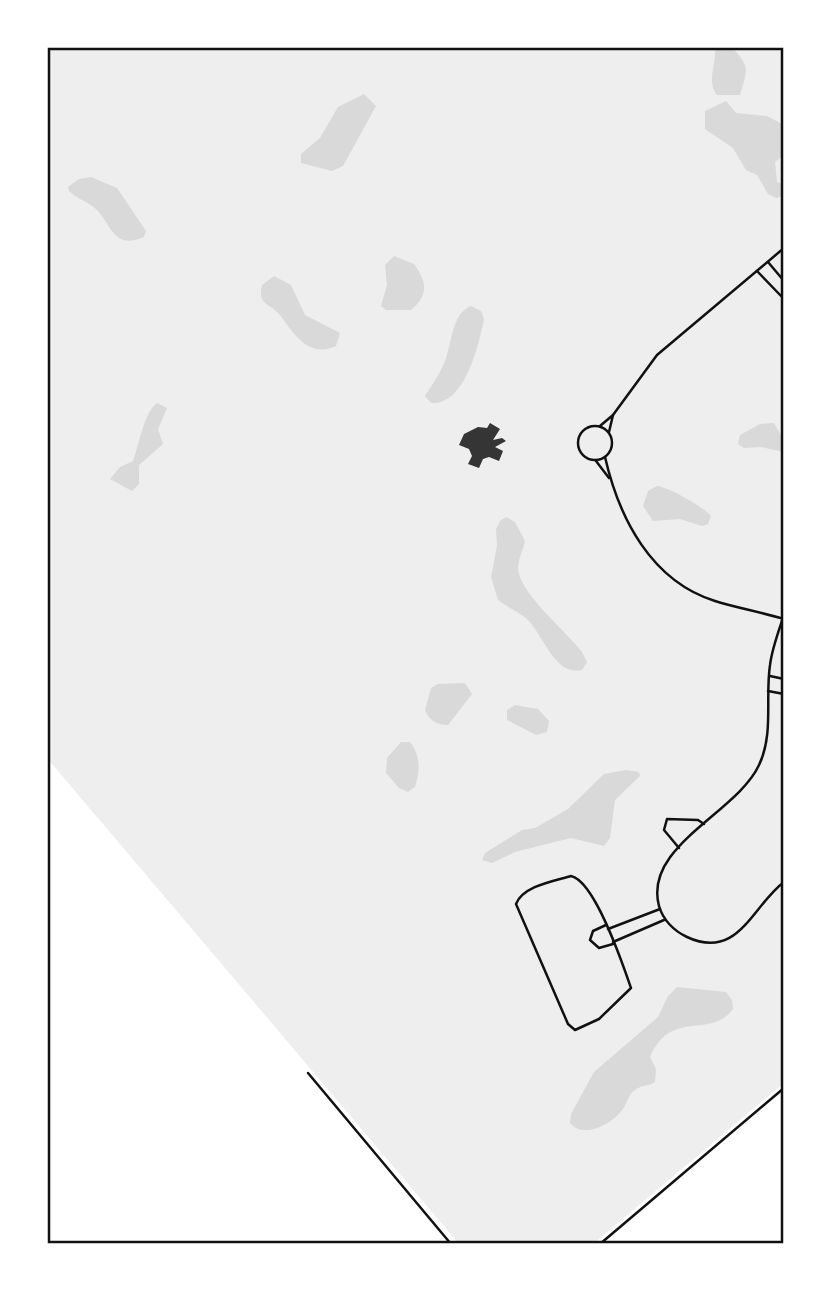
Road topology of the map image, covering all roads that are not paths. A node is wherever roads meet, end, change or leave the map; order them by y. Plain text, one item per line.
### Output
1 (784, 248) edge
2 (767, 261) junction
3 (757, 271) junction
4 (784, 281) edge
5 (784, 299) edge
6 (613, 415) junction
7 (600, 426) junction
8 (609, 433) junction
9 (605, 457) junction
10 (594, 460) junction
11 (611, 481) junction
12 (783, 619) edge
13 (769, 676) junction
14 (784, 679) edge
15 (768, 691) junction
16 (784, 694) edge
17 (705, 824) junction
18 (679, 848) junction
19 (784, 882) edge
20 (660, 909) junction
21 (665, 919) junction
22 (607, 927) junction
23 (613, 943) junction
24 (308, 1073) dead end
25 (784, 1088) edge
26 (451, 1244) edge
27 (600, 1244) edge

1 - 2 street
2 - 3 street
2 - 4 street
3 - 5 street
3 - 6 street
6 - 7 street
6 - 8 street
7 - 8 street
7 - 10 street
8 - 9 street
9 - 10 street
9 - 11 street
10 - 11 street
11 - 12 street
12 - 13 street
13 - 14 street
13 - 15 street
15 - 16 street
15 - 17 street
17 - 18 street
17 - 18 street
18 - 20 street
19 - 21 street
20 - 21 street
20 - 22 street
21 - 23 street
22 - 23 street
22 - 23 street
22 - 23 street
24 - 26 street
25 - 27 street

